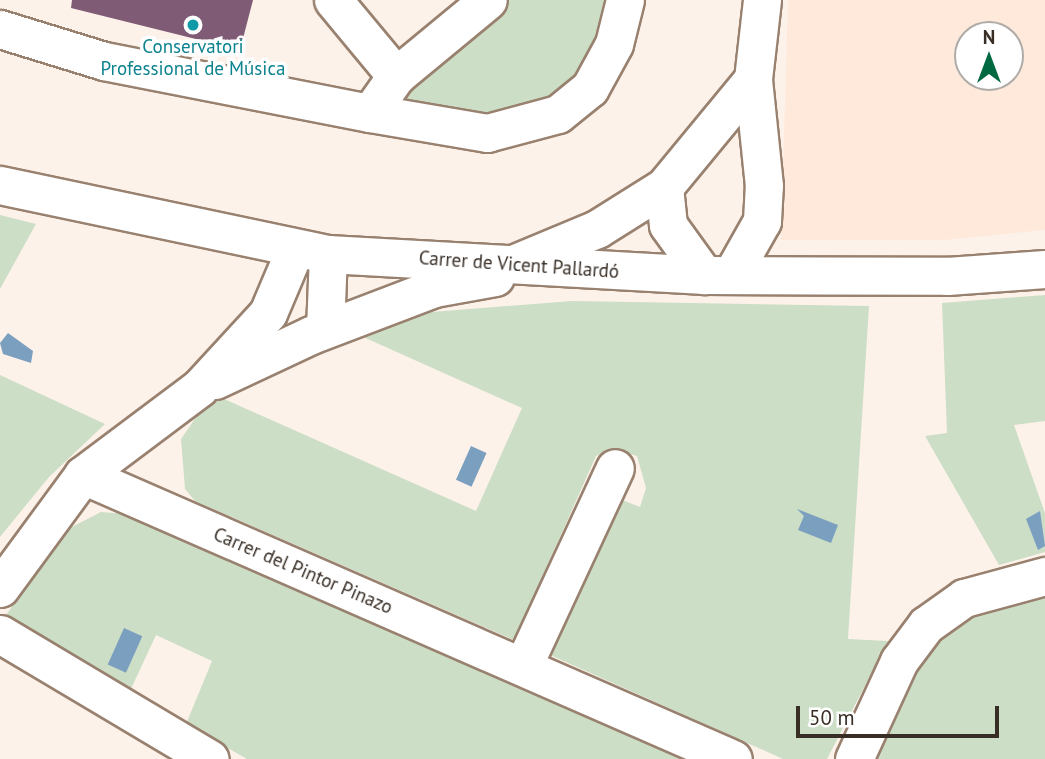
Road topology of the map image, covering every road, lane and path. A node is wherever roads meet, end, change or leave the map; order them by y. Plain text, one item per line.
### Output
1 (333, 0) edge
2 (488, 0) edge
3 (625, 0) edge
4 (762, 0) edge
5 (0, 29) edge
6 (397, 76) junction
7 (753, 79) junction
8 (370, 113) junction
9 (689, 159) junction
10 (0, 185) edge
11 (764, 186) junction
12 (664, 187) junction
13 (312, 251) junction
14 (508, 266) junction
15 (544, 268) junction
16 (1045, 269) edge
17 (718, 274) junction
18 (325, 329) junction
19 (199, 388) junction
20 (615, 468) dead end
21 (83, 475) junction
22 (1045, 576) edge
23 (0, 588) edge
24 (0, 634) edge
25 (523, 666) junction
26 (207, 759) edge
27 (733, 759) edge
28 (854, 759) edge

1 - 6 street
2 - 6 street
3 - 8 street
4 - 7 street
5 - 8 street
6 - 8 street
7 - 9 street
7 - 11 street
9 - 11 street
9 - 12 street
10 - 13 street, Carrer de Vicent Pallardó
11 - 17 street
12 - 14 street
12 - 17 street
13 - 14 street, Carrer de Vicent Pallardó
13 - 18 street
13 - 19 street
14 - 15 street, Carrer de Vicent Pallardó
15 - 17 street, Carrer de Vicent Pallardó
15 - 18 street
16 - 17 street, Carrer de Vicent Pallardó
18 - 19 street
19 - 21 street
20 - 25 street
21 - 23 street
21 - 25 street, Carrer del Pintor Pinazo
22 - 28 street
24 - 26 street
25 - 27 street, Carrer del Pintor Pinazo

